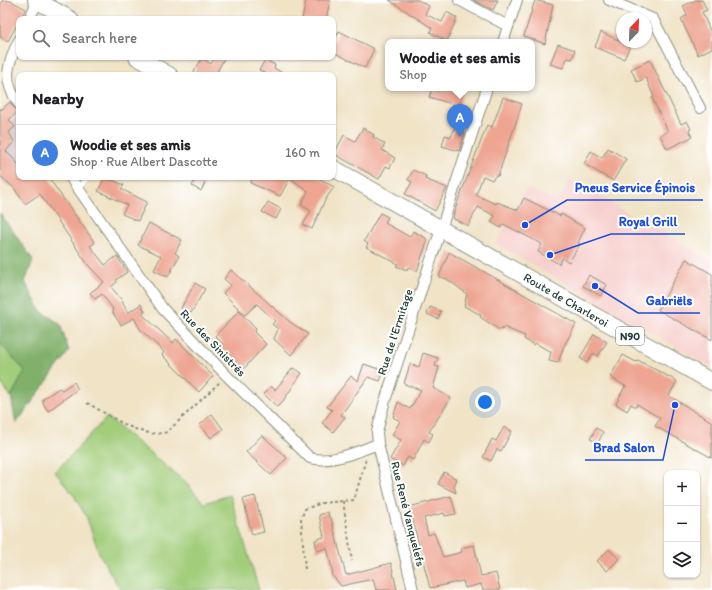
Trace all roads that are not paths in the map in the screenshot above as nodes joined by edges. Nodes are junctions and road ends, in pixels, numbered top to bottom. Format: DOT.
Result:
graph roads {
  1 [pos="37,0"];
  2 [pos="459,0"];
  3 [pos="517,0"];
  4 [pos="609,0"];
  5 [pos="30,16"];
  6 [pos="65,16"];
  7 [pos="508,26"];
  8 [pos="504,39"];
  9 [pos="16,46"];
  10 [pos="142,60"];
  11 [pos="164,72"];
  12 [pos="486,91"];
  13 [pos="16,100"];
  14 [pos="700,108"];
  15 [pos="336,170"];
  16 [pos="72,180"];
  17 [pos="84,180"];
  18 [pos="79,189"];
  19 [pos="442,229"];
  20 [pos="712,382"];
  21 [pos="378,444"];
  22 [pos="413,590"];
  1 -- 5 [label="street"];
  1 -- 6 [label="main road"];
  2 -- 7 [label="street"];
  3 -- 7 [label="street"];
  4 -- 14 [label="street"];
  7 -- 8 [label="street"];
  9 -- 13 [label="street"];
  10 -- 11 [label="main road"];
  12 -- 19 [label="street, Rue de l'Ermitage"];
  15 -- 19 [label="main road, N90"];
  16 -- 18 [label="street, Rue des Sinistrés"];
  17 -- 18 [label="lane"];
  18 -- 21 [label="street, Rue des Sinistrés"];
  19 -- 20 [label="main road, Route de Charleroi / N90"];
  19 -- 21 [label="street, Rue de l'Ermitage"];
  21 -- 22 [label="street, Rue René Vanquelefs"];
}
